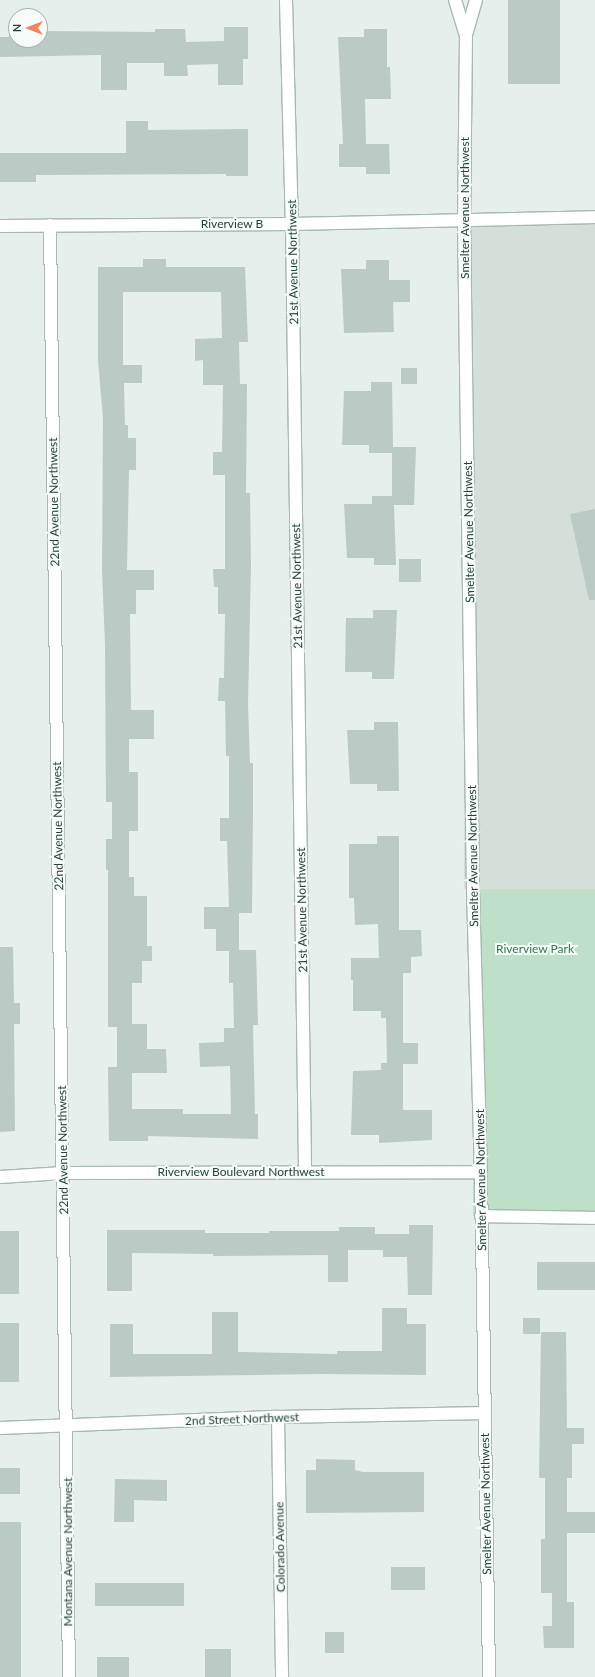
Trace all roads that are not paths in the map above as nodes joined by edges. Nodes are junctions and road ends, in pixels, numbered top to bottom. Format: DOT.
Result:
graph roads {
  1 [pos="286,0"];
  2 [pos="455,0"];
  3 [pos="476,0"];
  4 [pos="466,35"];
  5 [pos="595,217"];
  6 [pos="464,219"];
  7 [pos="292,224"];
  8 [pos="50,225"];
  9 [pos="0,226"];
  10 [pos="305,1172"];
  11 [pos="481,1172"];
  12 [pos="63,1173"];
  13 [pos="0,1177"];
  14 [pos="481,1216"];
  15 [pos="595,1218"];
  16 [pos="485,1413"];
  17 [pos="278,1417"];
  18 [pos="67,1426"];
  19 [pos="0,1428"];
  20 [pos="69,1677"];
  21 [pos="282,1677"];
  22 [pos="489,1677"];
  1 -- 7 [label="street, 21st Avenue Northwest"];
  2 -- 4 [label="street, Smelter Avenue Northwest"];
  3 -- 4 [label="street, Smelter Avenue Northwest"];
  4 -- 6 [label="street, Smelter Avenue Northwest"];
  5 -- 6 [label="street, Riverview B"];
  6 -- 7 [label="street, Riverview B"];
  6 -- 11 [label="street, Smelter Avenue Northwest"];
  7 -- 8 [label="street, Riverview B"];
  7 -- 10 [label="street, 21st Avenue Northwest"];
  8 -- 9 [label="street, Riverview B"];
  8 -- 12 [label="street, 22nd Avenue Northwest"];
  10 -- 11 [label="street, Riverview Boulevard Northwest"];
  10 -- 12 [label="street, Riverview Boulevard Northwest"];
  11 -- 14 [label="street, Smelter Avenue Northwest"];
  12 -- 13 [label="street, Riverview Boulevard Northwest"];
  12 -- 18 [label="street, 22nd Avenue Northwest"];
  14 -- 15 [label="street"];
  14 -- 16 [label="street, Smelter Avenue Northwest"];
  16 -- 17 [label="street, 2nd Street Northwest"];
  16 -- 22 [label="street, Smelter Avenue Northwest"];
  17 -- 18 [label="street, 2nd Street Northwest"];
  17 -- 21 [label="street, Colorado Avenue"];
  18 -- 19 [label="street, 2nd Street Northwest"];
  18 -- 20 [label="street, Montana Avenue Northwest"];
}
